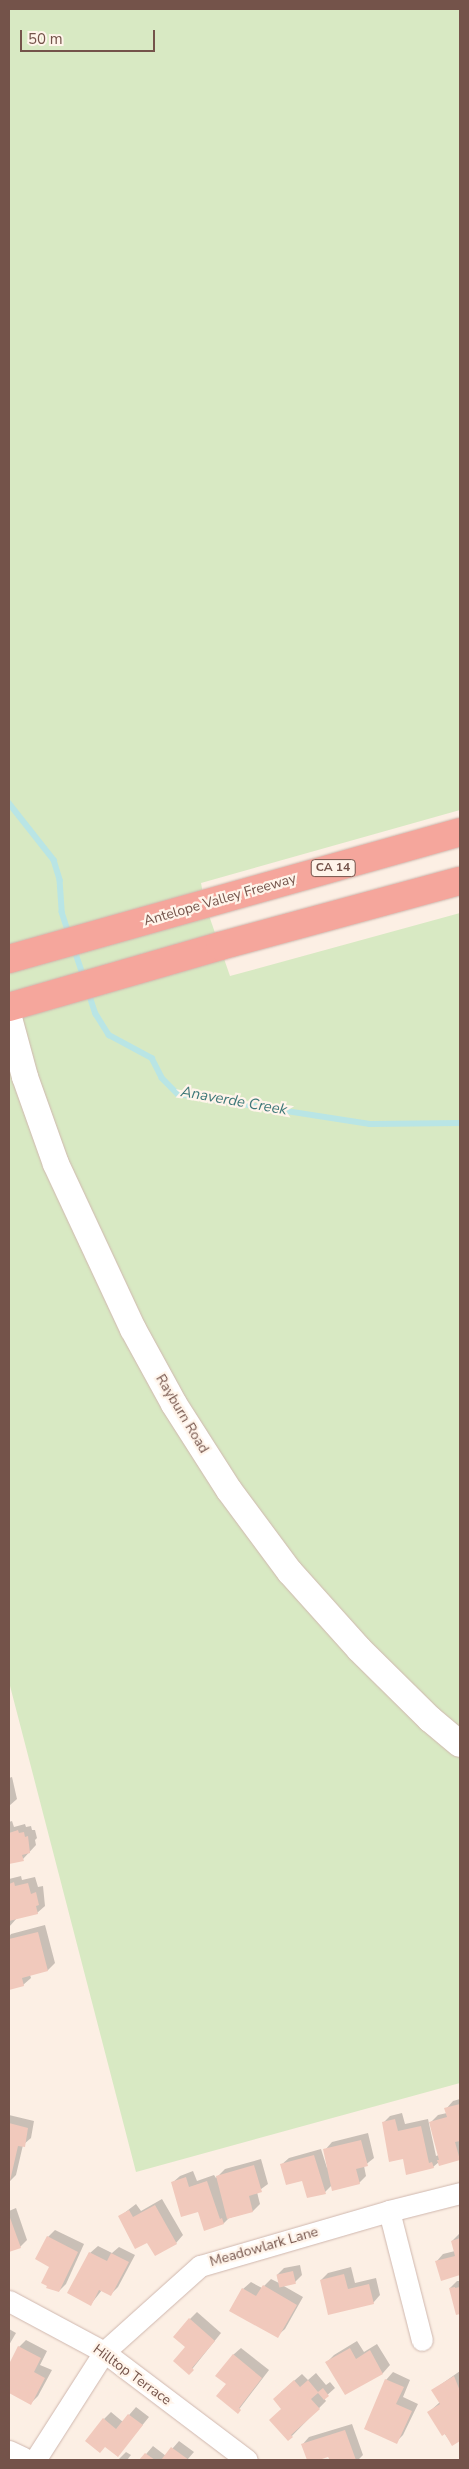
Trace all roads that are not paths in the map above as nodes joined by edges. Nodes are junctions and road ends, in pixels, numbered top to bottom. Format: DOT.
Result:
graph roads {
  1 [pos="460,832"];
  2 [pos="460,881"];
  3 [pos="9,959"];
  4 [pos="9,1007"];
  5 [pos="9,1018"];
  6 [pos="460,1744"];
  7 [pos="460,2193"];
  8 [pos="389,2211"];
  9 [pos="9,2302"];
  10 [pos="422,2340"];
  11 [pos="104,2352"];
  12 [pos="9,2454"];
  13 [pos="22,2460"];
  14 [pos="35,2460"];
  15 [pos="247,2460"];
  1 -- 3 [label="highway, Antelope Valley Freeway / CA 14"];
  2 -- 4 [label="highway"];
  5 -- 6 [label="street, Rayburn Road"];
  7 -- 8 [label="street, Meadowlark Lane"];
  8 -- 10 [label="street"];
  8 -- 11 [label="street, Meadowlark Lane"];
  9 -- 11 [label="street, Hilltop Terrace"];
  11 -- 14 [label="street, Meadowlark Lane"];
  11 -- 15 [label="street, Hilltop Terrace"];
  12 -- 13 [label="street"];
}
